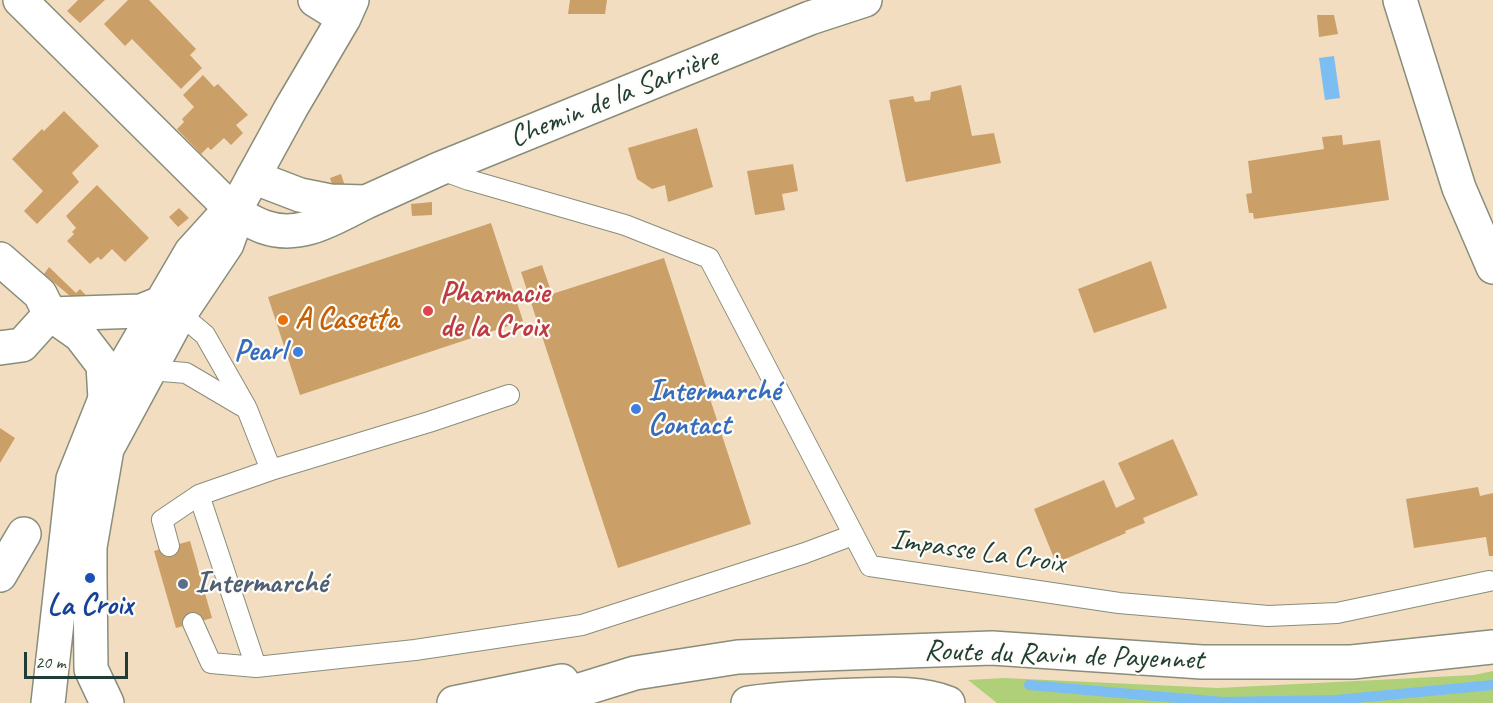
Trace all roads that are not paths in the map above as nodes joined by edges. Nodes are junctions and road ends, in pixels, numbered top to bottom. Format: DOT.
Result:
graph roads {
  1 [pos="20,0"];
  2 [pos="315,0"];
  3 [pos="865,0"];
  4 [pos="1400,0"];
  5 [pos="348,9"];
  6 [pos="808,9"];
  7 [pos="439,169"];
  8 [pos="253,177"];
  9 [pos="366,201"];
  10 [pos="234,212"];
  11 [pos="0,259"];
  12 [pos="1493,267"];
  13 [pos="170,308"];
  14 [pos="50,314"];
  15 [pos="0,348"];
  16 [pos="150,370"];
  17 [pos="510,394"];
  18 [pos="105,399"];
  19 [pos="247,409"];
  20 [pos="271,470"];
  21 [pos="199,495"];
  22 [pos="24,534"];
  23 [pos="853,535"];
  24 [pos="169,546"];
  25 [pos="0,575"];
  26 [pos="1489,581"];
  27 [pos="193,623"];
  28 [pos="1493,647"];
  29 [pos="256,667"];
  30 [pos="635,673"];
  31 [pos="48,703"];
  32 [pos="107,703"];
  33 [pos="454,703"];
  34 [pos="538,703"];
  35 [pos="748,703"];
  36 [pos="948,703"];
  1 -- 10 [label="street, Chemin de la Sarrière"];
  2 -- 5 [label="street"];
  3 -- 6 [label="street, Chemin de la Sarrière"];
  4 -- 12 [label="street"];
  5 -- 8 [label="street"];
  6 -- 7 [label="street, Chemin de la Sarrière"];
  7 -- 9 [label="street, Chemin de la Sarrière"];
  7 -- 23 [label="lane, Impasse La Croix"];
  8 -- 9 [label="street"];
  8 -- 10 [label="street"];
  9 -- 10 [label="street, Chemin de la Sarrière"];
  10 -- 13 [label="street"];
  11 -- 14 [label="street"];
  13 -- 14 [label="street"];
  13 -- 16 [label="street"];
  13 -- 18 [label="street"];
  13 -- 19 [label="lane"];
  14 -- 15 [label="street"];
  14 -- 18 [label="street"];
  16 -- 19 [label="lane"];
  16 -- 32 [label="street"];
  17 -- 20 [label="lane"];
  18 -- 31 [label="street"];
  19 -- 20 [label="lane"];
  20 -- 21 [label="lane"];
  21 -- 24 [label="lane"];
  21 -- 29 [label="lane"];
  22 -- 25 [label="street"];
  23 -- 26 [label="lane, Impasse La Croix"];
  23 -- 29 [label="lane"];
  27 -- 29 [label="lane"];
  28 -- 30 [label="street, Route du Ravin de Payennet"];
  30 -- 33 [label="street"];
  30 -- 34 [label="street"];
  35 -- 36 [label="street"];
}
